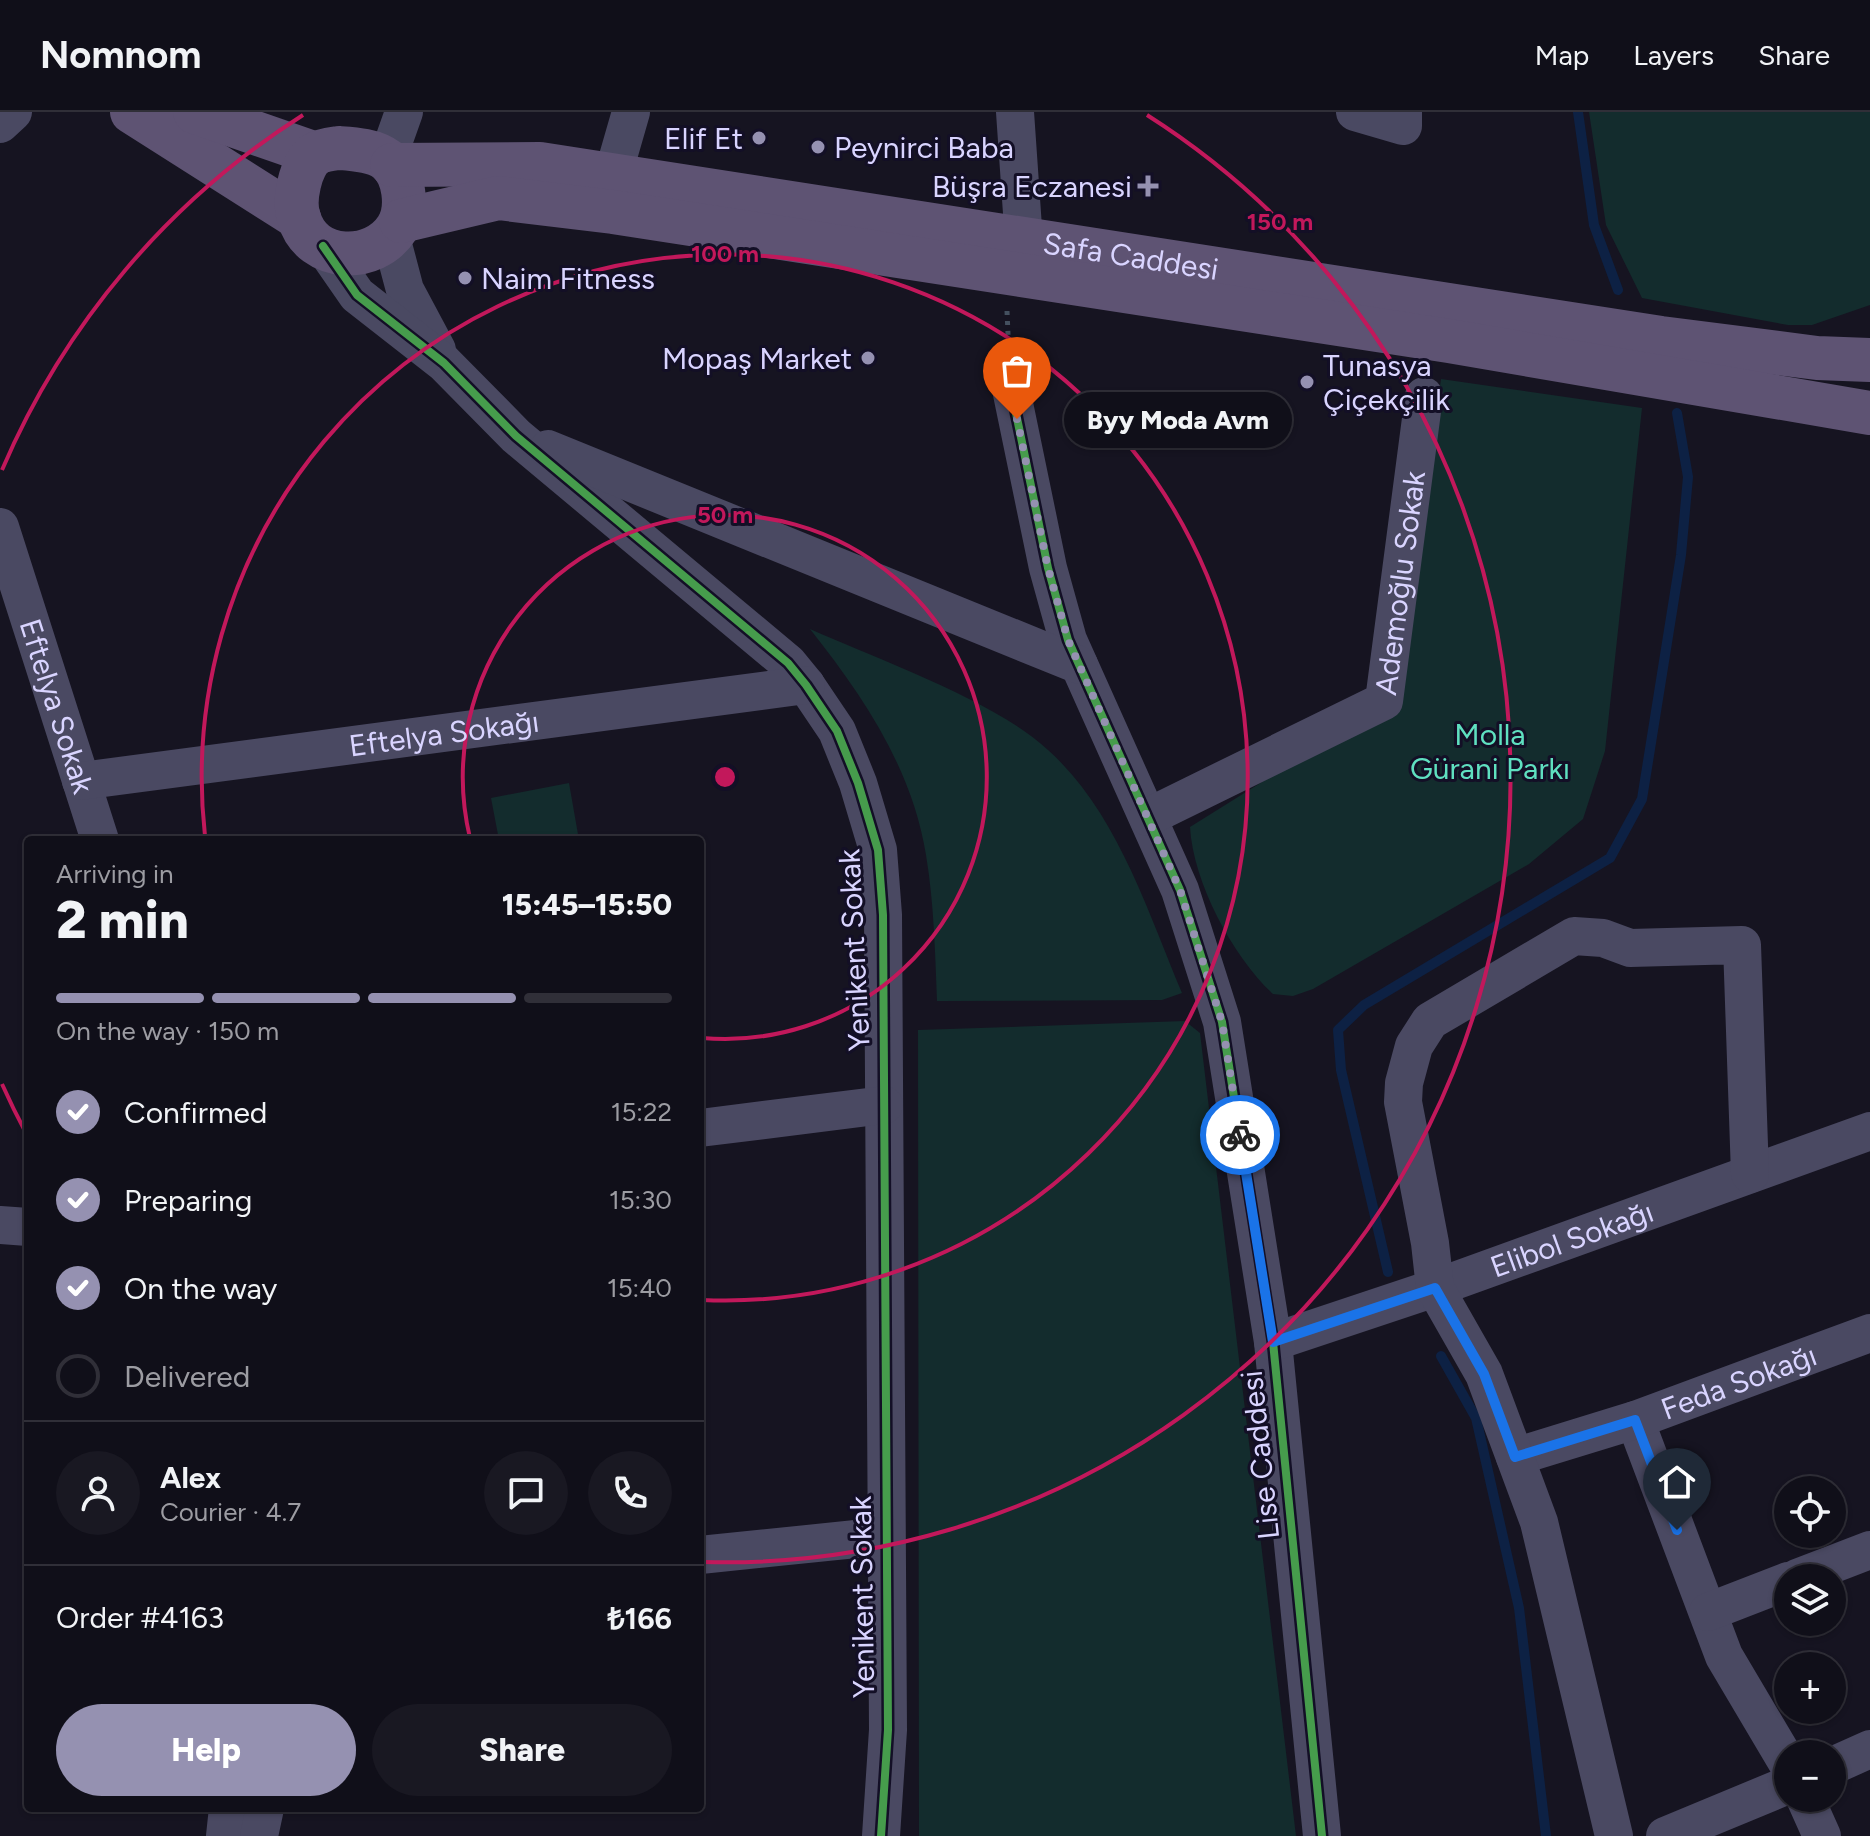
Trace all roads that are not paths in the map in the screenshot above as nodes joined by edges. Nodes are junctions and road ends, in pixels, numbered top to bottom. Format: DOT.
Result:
graph roads {
  1 [pos="13,112"];
  2 [pos="132,112"];
  3 [pos="195,112"];
  4 [pos="404,112"];
  5 [pos="631,112"];
  6 [pos="1015,112"];
  7 [pos="1355,112"];
  8 [pos="1403,119"];
  9 [pos="0,124"];
  10 [pos="316,154"];
  11 [pos="390,163"];
  12 [pos="612,178"];
  13 [pos="396,229"];
  14 [pos="311,232"];
  15 [pos="1014,257"];
  16 [pos="1870,360"];
  17 [pos="444,363"];
  18 [pos="1011,389"];
  19 [pos="1424,396"];
  20 [pos="1870,413"];
  21 [pos="516,436"];
  22 [pos="0,527"];
  23 [pos="1079,665"];
  24 [pos="806,685"];
  25 [pos="81,781"];
  26 [pos="1148,817"];
  27 [pos="99,836"];
  28 [pos="884,1105"];
  29 [pos="704,1128"];
  30 [pos="1870,1131"];
  31 [pos="1750,1174"];
  32 [pos="0,1225"];
  33 [pos="24,1227"];
  34 [pos="1435,1288"];
  35 [pos="1870,1333"];
  36 [pos="1273,1342"];
  37 [pos="1635,1420"];
  38 [pos="1515,1457"];
  39 [pos="885,1536"];
  40 [pos="1870,1550"];
  41 [pos="704,1555"];
  42 [pos="1834,1564"];
  43 [pos="1774,1586"];
  44 [pos="1708,1612"];
  45 [pos="1774,1740"];
  46 [pos="1870,1749"];
  47 [pos="1846,1760"];
  48 [pos="1774,1791"];
  49 [pos="228,1812"];
  50 [pos="264,1812"];
  51 [pos="1811,1812"];
  52 [pos="225,1836"];
  53 [pos="259,1836"];
  54 [pos="881,1836"];
  55 [pos="1322,1836"];
  56 [pos="1614,1836"];
  57 [pos="1665,1836"];
  58 [pos="1822,1836"];
  1 -- 9 [label="street"];
  2 -- 14 [label="main road"];
  3 -- 10 [label="main road"];
  4 -- 11 [label="street"];
  5 -- 12 [label="street"];
  6 -- 15 [label="street"];
  7 -- 8 [label="street"];
  10 -- 11 [label="main road"];
  10 -- 14 [label="main road"];
  11 -- 12 [label="main road, Safa Caddesi"];
  11 -- 13 [label="main road"];
  12 -- 15 [label="main road, Safa Caddesi"];
  13 -- 14 [label="main road"];
  13 -- 15 [label="main road, Safa Caddesi"];
  13 -- 17 [label="street, Yenikent Sokak"];
  14 -- 17 [label="street, Yenikent Sokak"];
  15 -- 16 [label="main road, Safa Caddesi"];
  15 -- 20 [label="main road, Safa Caddesi"];
  17 -- 21 [label="street, Yenikent Sokak"];
  18 -- 23 [label="street, Lise Caddesi"];
  19 -- 26 [label="street, Ademoğlu Sokak"];
  21 -- 23 [label="street"];
  21 -- 24 [label="street, Yenikent Sokak"];
  22 -- 25 [label="street, Eftelya Sokak"];
  23 -- 26 [label="street, Lise Caddesi"];
  24 -- 25 [label="street, Eftelya Sokağı"];
  24 -- 28 [label="street, Yenikent Sokak"];
  25 -- 27 [label="street, Eftelya Sokak"];
  26 -- 36 [label="street, Lise Caddesi"];
  28 -- 29 [label="street"];
  28 -- 39 [label="street, Yenikent Sokak"];
  30 -- 31 [label="street, Elibol Sokağı"];
  31 -- 34 [label="street, Elibol Sokağı"];
  31 -- 34 [label="street"];
  32 -- 33 [label="street"];
  34 -- 36 [label="street, Elibol Sokağı"];
  34 -- 38 [label="street"];
  35 -- 37 [label="street, Feda Sokağı"];
  36 -- 55 [label="street, Lise Caddesi"];
  37 -- 38 [label="street, Feda Sokağı"];
  37 -- 44 [label="street"];
  38 -- 56 [label="street"];
  39 -- 41 [label="street"];
  39 -- 54 [label="street, Yenikent Sokak"];
  40 -- 42 [label="street"];
  43 -- 44 [label="street"];
  44 -- 45 [label="street"];
  46 -- 47 [label="street"];
  48 -- 57 [label="street"];
  49 -- 52 [label="street"];
  50 -- 53 [label="street"];
  51 -- 58 [label="street"];
}
